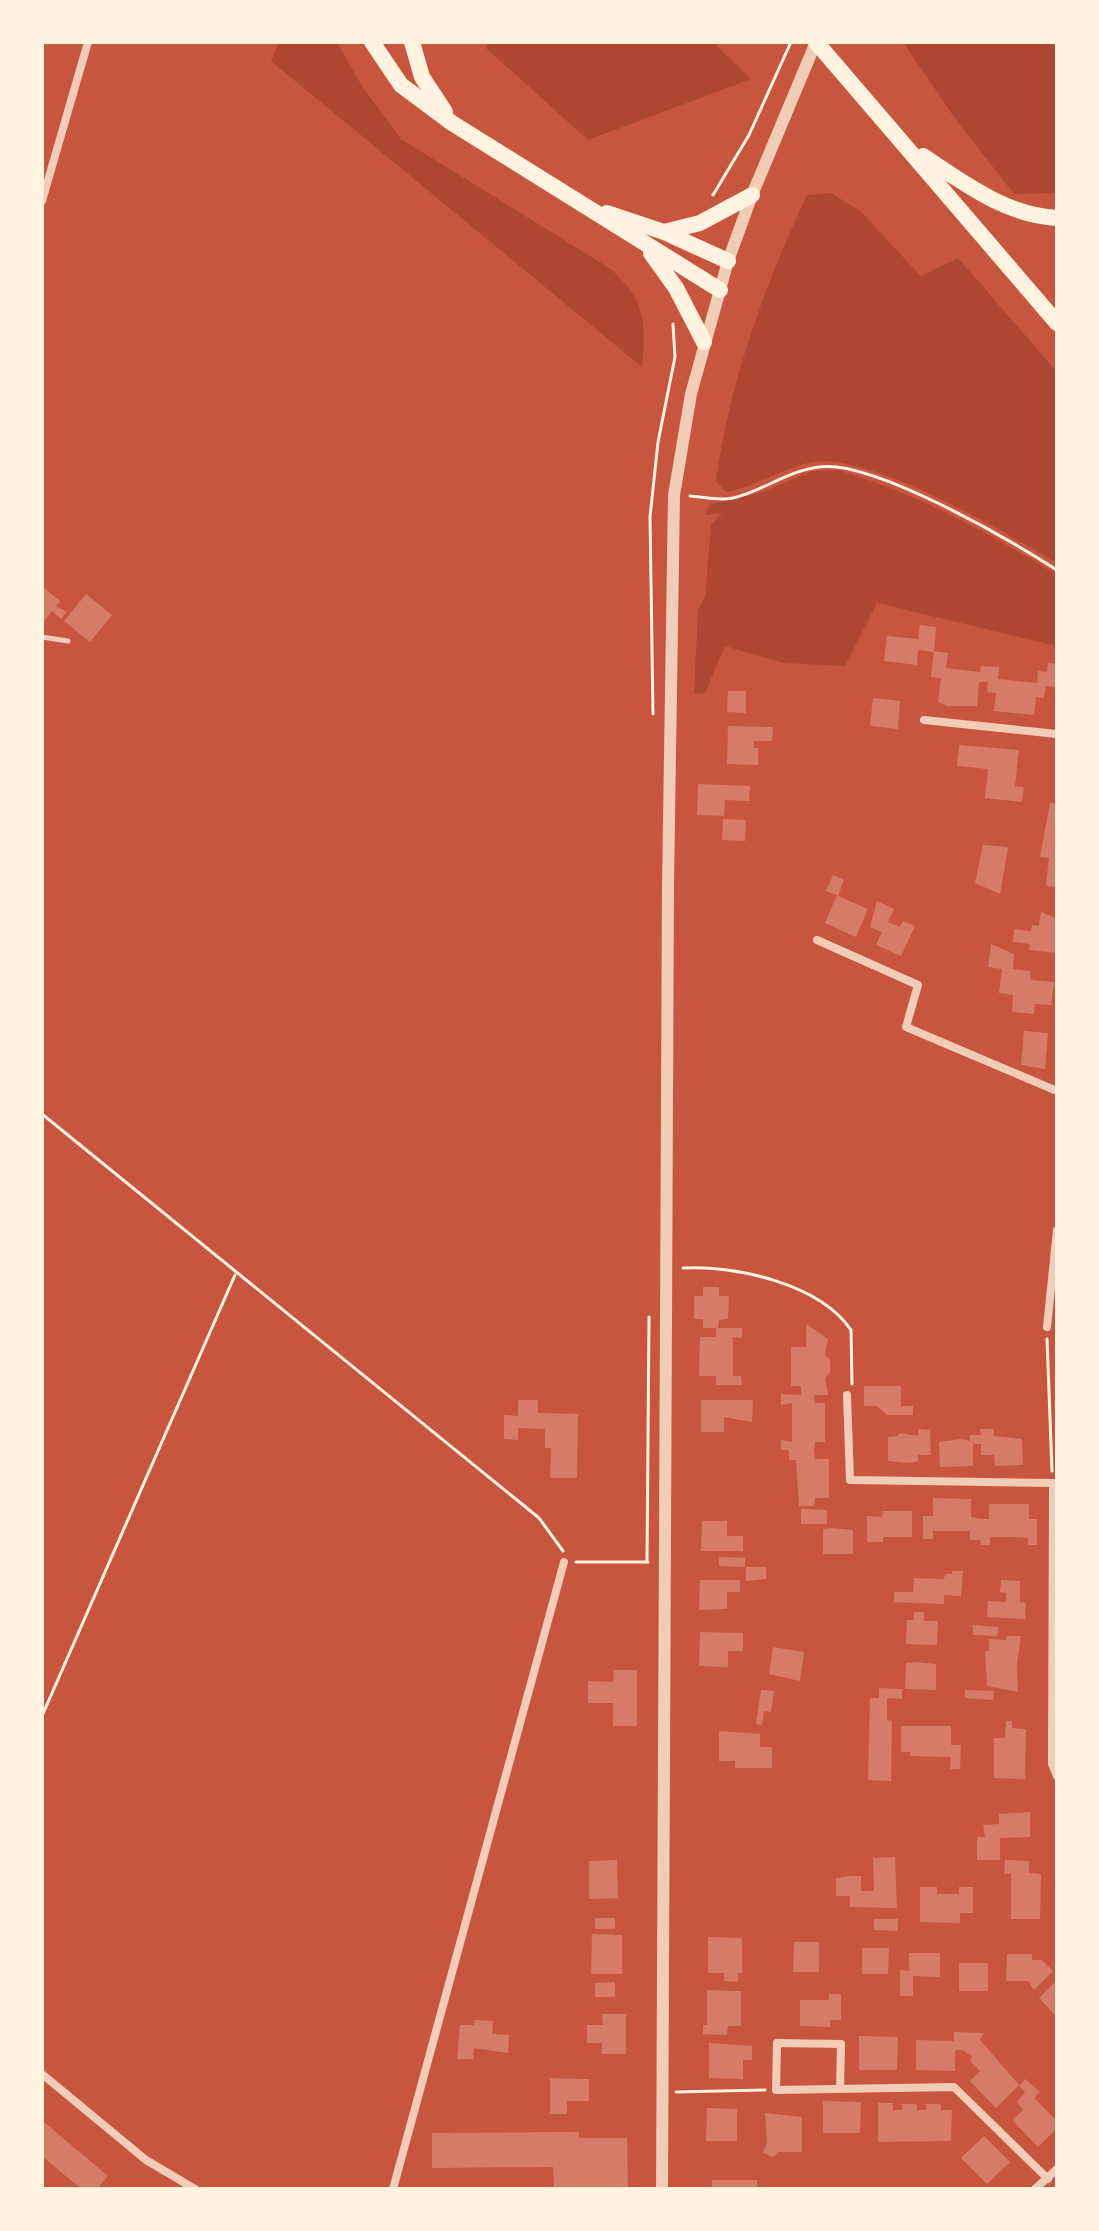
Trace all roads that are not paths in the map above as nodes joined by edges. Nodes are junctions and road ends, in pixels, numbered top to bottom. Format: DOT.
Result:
graph roads {
  1 [pos="88,42"];
  2 [pos="372,42"];
  3 [pos="412,42"];
  4 [pos="816,42"];
  5 [pos="452,123"];
  6 [pos="906,144"];
  7 [pos="752,195"];
  8 [pos="42,201"];
  9 [pos="590,208"];
  10 [pos="1057,218"];
  11 [pos="664,232"];
  12 [pos="645,245"];
  13 [pos="728,261"];
  14 [pos="720,290"];
  15 [pos="1057,323"];
  16 [pos="704,342"];
  17 [pos="42,637"];
  18 [pos="68,641"];
  19 [pos="924,720"];
  20 [pos="1057,734"];
  21 [pos="817,940"];
  22 [pos="1057,1091"];
  23 [pos="1057,1230"];
  24 [pos="1047,1327"];
  25 [pos="847,1395"];
  26 [pos="1055,1480"];
  27 [pos="564,1562"];
  28 [pos="1057,1776"];
  29 [pos="42,2074"];
  30 [pos="840,2089"];
  31 [pos="1057,2169"];
  32 [pos="1048,2179"];
  33 [pos="192,2188"];
  34 [pos="393,2189"];
  35 [pos="662,2189"];
  36 [pos="1035,2189"];
  1 -- 8 [label="street"];
  2 -- 5 [label="highway"];
  3 -- 5 [label="highway"];
  4 -- 6 [label="highway"];
  4 -- 7 [label="street"];
  5 -- 9 [label="highway"];
  6 -- 10 [label="highway"];
  6 -- 15 [label="highway"];
  7 -- 11 [label="highway"];
  7 -- 13 [label="street"];
  9 -- 11 [label="highway"];
  9 -- 12 [label="highway"];
  11 -- 13 [label="highway"];
  12 -- 14 [label="highway"];
  12 -- 16 [label="highway"];
  13 -- 14 [label="street"];
  14 -- 16 [label="street"];
  16 -- 35 [label="street"];
  17 -- 18 [label="lane"];
  19 -- 20 [label="street"];
  21 -- 22 [label="street"];
  23 -- 24 [label="street"];
  25 -- 26 [label="street"];
  26 -- 28 [label="street"];
  27 -- 34 [label="street"];
  29 -- 33 [label="street"];
  30 -- 30 [label="street"];
  30 -- 32 [label="street"];
  31 -- 32 [label="street"];
  32 -- 36 [label="street"];
}
